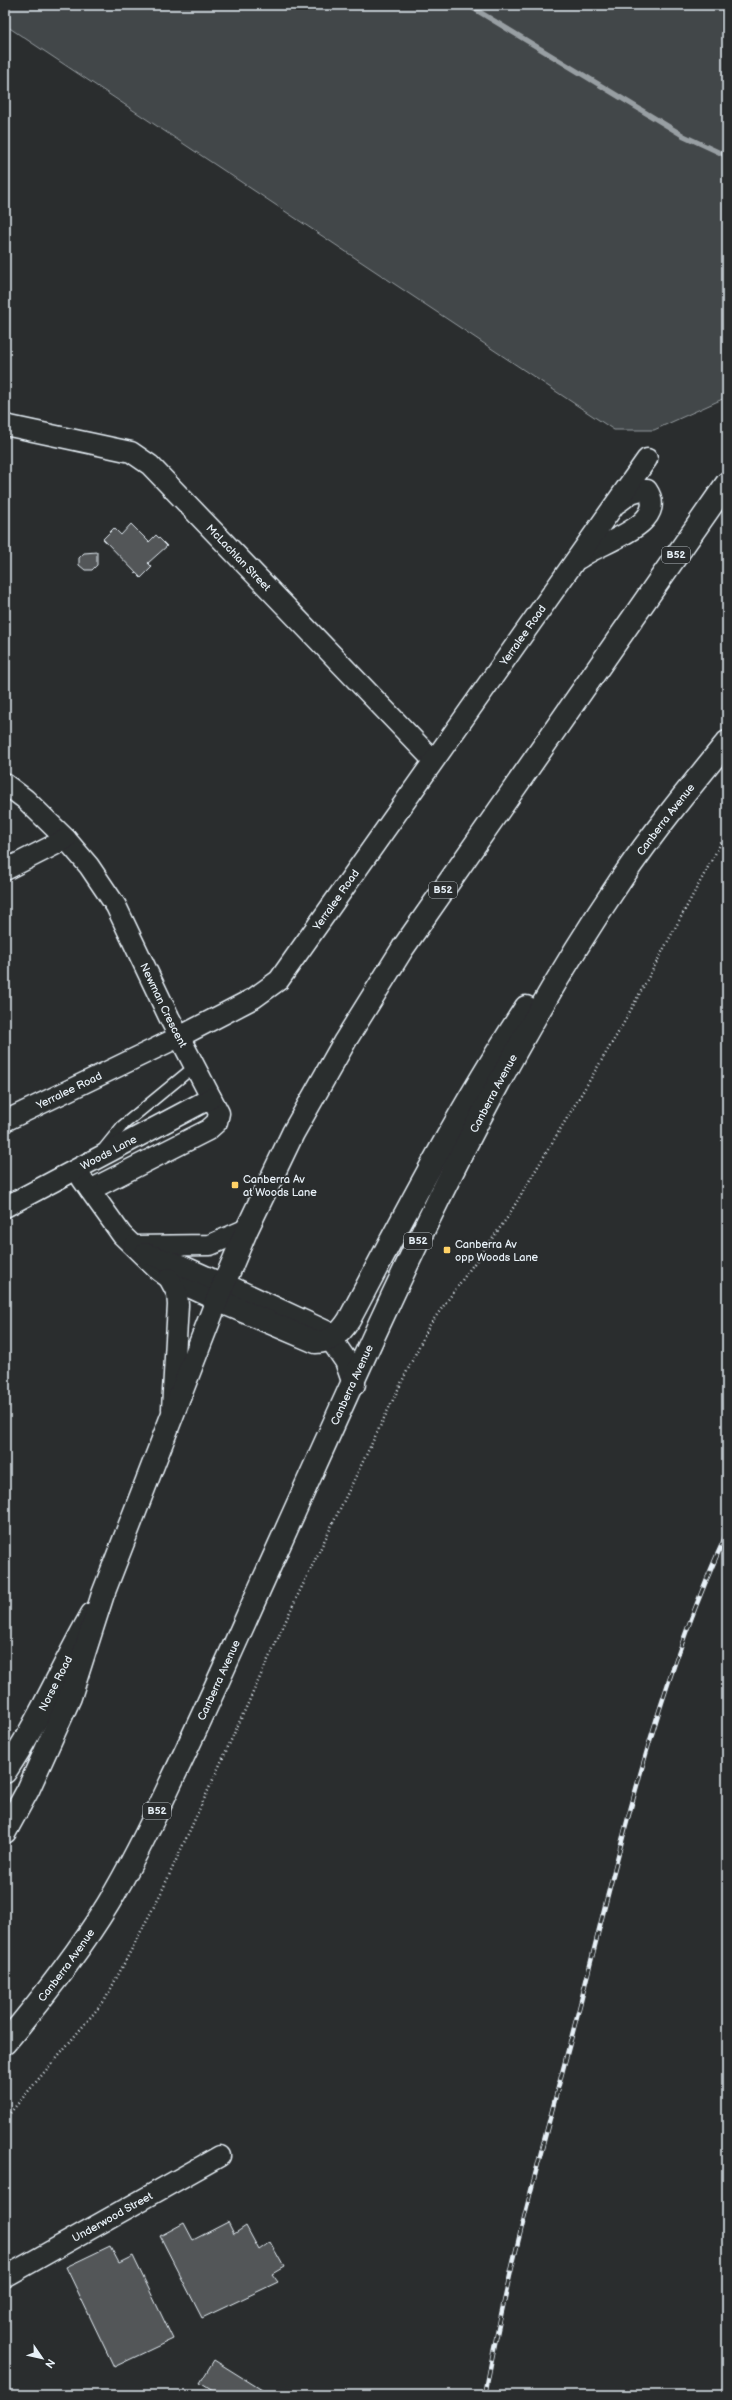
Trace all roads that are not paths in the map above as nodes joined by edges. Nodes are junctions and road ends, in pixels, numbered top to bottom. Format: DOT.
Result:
graph roads {
  1 [pos="5,425"];
  2 [pos="647,459"];
  3 [pos="727,483"];
  4 [pos="612,507"];
  5 [pos="570,567"];
  6 [pos="727,742"];
  7 [pos="433,760"];
  8 [pos="5,784"];
  9 [pos="66,839"];
  10 [pos="5,870"];
  11 [pos="622,877"];
  12 [pos="181,1036"];
  13 [pos="195,1066"];
  14 [pos="211,1098"];
  15 [pos="5,1121"];
  16 [pos="96,1158"];
  17 [pos="75,1169"];
  18 [pos="90,1190"];
  19 [pos="5,1207"];
  20 [pos="247,1229"];
  21 [pos="137,1249"];
  22 [pos="169,1278"];
  23 [pos="220,1292"];
  24 [pos="332,1338"];
  25 [pos="354,1384"];
  26 [pos="172,1417"];
  27 [pos="103,1594"];
  28 [pos="5,1772"];
  29 [pos="5,1832"];
  30 [pos="5,2042"];
  31 [pos="220,2156"];
  32 [pos="5,2277"];
  1 -- 7 [label="street, McLachlan Street"];
  2 -- 4 [label="street, Yerralee Road"];
  3 -- 20 [label="main road, B52"];
  4 -- 5 [label="street, Yerralee Road"];
  4 -- 5 [label="street, Yerralee Road"];
  5 -- 7 [label="street, Yerralee Road"];
  6 -- 11 [label="main road, Canberra Avenue / B52"];
  7 -- 12 [label="street, Yerralee Road"];
  8 -- 9 [label="street, Newman Crescent"];
  9 -- 10 [label="street"];
  9 -- 12 [label="street, Newman Crescent"];
  11 -- 24 [label="main road"];
  11 -- 25 [label="main road, Canberra Avenue / B52"];
  12 -- 13 [label="street, Newman Crescent"];
  12 -- 15 [label="street, Yerralee Road"];
  13 -- 14 [label="street, Newman Crescent"];
  13 -- 16 [label="lane"];
  14 -- 16 [label="street, Woods Lane"];
  14 -- 18 [label="street, Newman Crescent"];
  16 -- 17 [label="street, Woods Lane"];
  17 -- 18 [label="street"];
  17 -- 19 [label="street, Woods Lane"];
  18 -- 21 [label="street"];
  20 -- 21 [label="street"];
  20 -- 23 [label="main road, B52"];
  21 -- 22 [label="street"];
  21 -- 23 [label="street"];
  22 -- 23 [label="street"];
  22 -- 26 [label="street"];
  23 -- 24 [label="main road"];
  23 -- 26 [label="main road, B52"];
  24 -- 25 [label="main road"];
  25 -- 30 [label="main road, Canberra Avenue / B52"];
  26 -- 27 [label="main road, B52"];
  27 -- 28 [label="main road, Norse Road"];
  27 -- 29 [label="main road, B52"];
  31 -- 32 [label="street, Underwood Street"];
}
